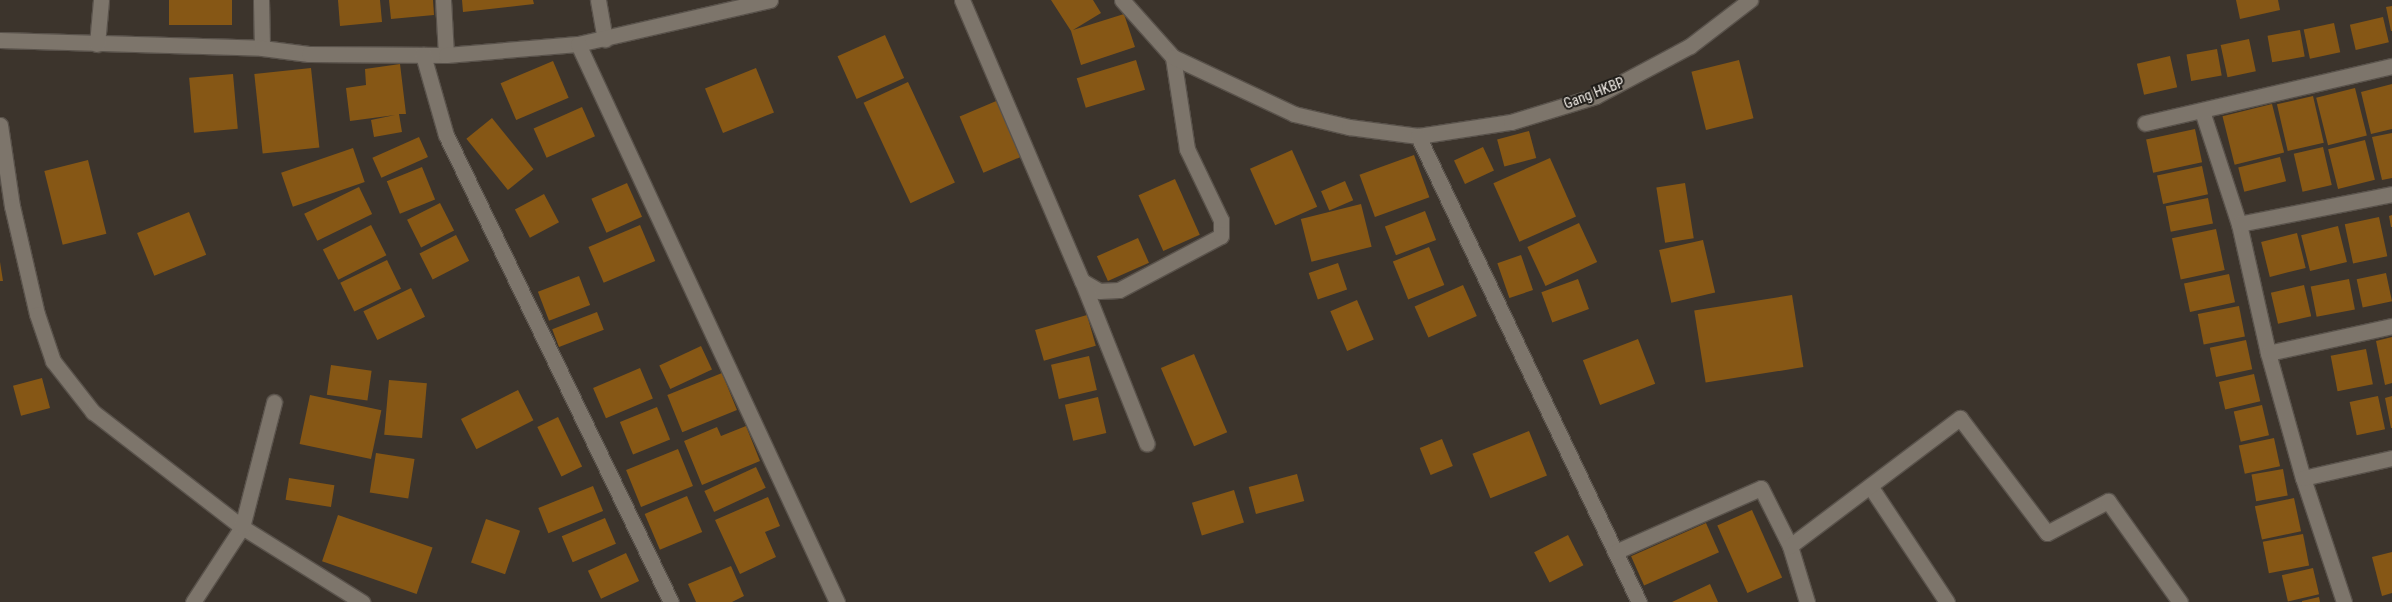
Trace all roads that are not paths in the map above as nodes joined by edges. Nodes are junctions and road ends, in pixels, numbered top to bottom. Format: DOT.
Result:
graph roads {
  1 [pos="101,0"];
  2 [pos="261,0"];
  3 [pos="443,0"];
  4 [pos="598,0"];
  5 [pos="770,0"];
  6 [pos="962,0"];
  7 [pos="1122,0"];
  8 [pos="1750,0"];
  9 [pos="605,39"];
  10 [pos="0,40"];
  11 [pos="97,44"];
  12 [pos="578,44"];
  13 [pos="262,48"];
  14 [pos="423,55"];
  15 [pos="446,55"];
  16 [pos="1173,57"];
  17 [pos="2392,66"];
  18 [pos="2202,111"];
  19 [pos="2145,122"];
  20 [pos="0,125"];
  21 [pos="1418,136"];
  22 [pos="2392,194"];
  23 [pos="2239,224"];
  24 [pos="1082,281"];
  25 [pos="2392,326"];
  26 [pos="2268,354"];
  27 [pos="274,402"];
  28 [pos="1147,444"];
  29 [pos="2392,458"];
  30 [pos="2303,478"];
  31 [pos="1870,486"];
  32 [pos="242,526"];
  33 [pos="1790,546"];
  34 [pos="1615,552"];
  35 [pos="193,602"];
  36 [pos="362,602"];
  37 [pos="671,602"];
  38 [pos="837,602"];
  39 [pos="1639,602"];
  40 [pos="1807,602"];
  41 [pos="1947,602"];
  42 [pos="2180,602"];
  43 [pos="2344,602"];
  1 -- 11 [label="street"];
  2 -- 13 [label="street"];
  3 -- 15 [label="street"];
  4 -- 9 [label="street"];
  5 -- 9 [label="street"];
  6 -- 24 [label="street"];
  7 -- 16 [label="street"];
  8 -- 21 [label="street, Gang HKBP"];
  9 -- 12 [label="street"];
  10 -- 11 [label="street"];
  11 -- 13 [label="street"];
  12 -- 15 [label="street"];
  12 -- 38 [label="street"];
  13 -- 14 [label="street"];
  14 -- 15 [label="street"];
  14 -- 37 [label="street"];
  16 -- 21 [label="street, Gang HKBP"];
  16 -- 24 [label="street"];
  17 -- 18 [label="street"];
  18 -- 19 [label="street"];
  18 -- 23 [label="street"];
  20 -- 32 [label="street"];
  21 -- 34 [label="street"];
  22 -- 23 [label="street"];
  23 -- 26 [label="street"];
  24 -- 28 [label="street"];
  25 -- 26 [label="street"];
  26 -- 30 [label="street"];
  27 -- 32 [label="street"];
  29 -- 30 [label="street"];
  30 -- 43 [label="street"];
  31 -- 33 [label="street"];
  31 -- 41 [label="street"];
  31 -- 42 [label="street"];
  32 -- 35 [label="street"];
  32 -- 36 [label="street"];
  33 -- 34 [label="street"];
  33 -- 40 [label="street"];
  34 -- 39 [label="street"];
}
